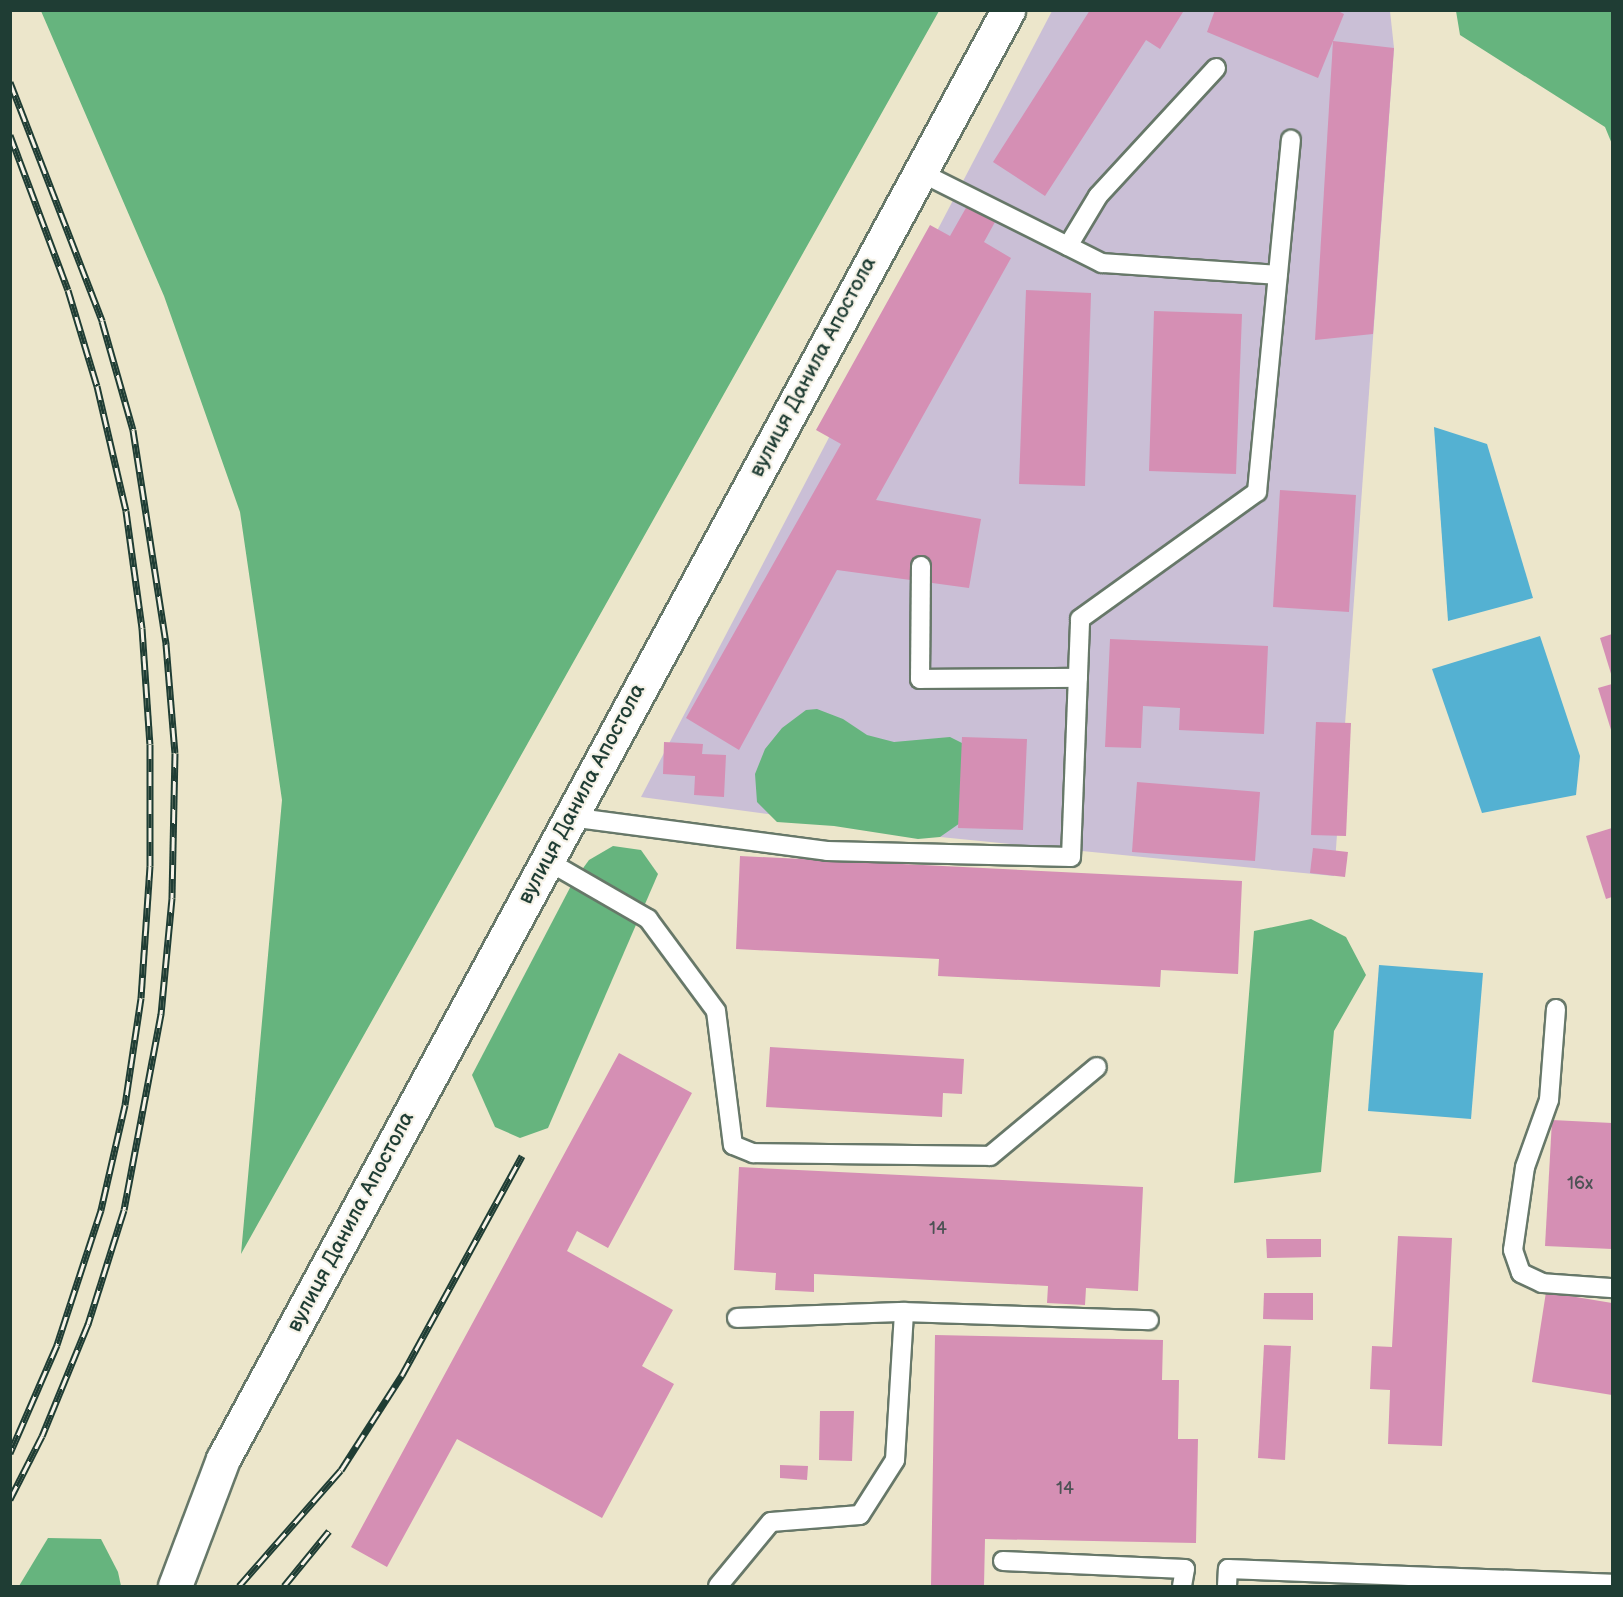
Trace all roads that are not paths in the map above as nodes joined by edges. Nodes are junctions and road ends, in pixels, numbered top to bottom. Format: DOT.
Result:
graph roads {
  1 [pos="1008,10"];
  2 [pos="1216,69"];
  3 [pos="1291,140"];
  4 [pos="918,171"];
  5 [pos="1068,246"];
  6 [pos="1278,275"];
  7 [pos="921,566"];
  8 [pos="1078,678"];
  9 [pos="570,817"];
  10 [pos="546,860"];
  11 [pos="1556,1009"];
  12 [pos="1097,1067"];
  13 [pos="1612,1288"];
  14 [pos="904,1312"];
  15 [pos="737,1318"];
  16 [pos="1149,1320"];
  17 [pos="1004,1561"];
  18 [pos="1612,1584"];
  19 [pos="175,1587"];
  20 [pos="718,1587"];
  21 [pos="1182,1587"];
  22 [pos="1227,1587"];
  1 -- 4 [label="street, вулиця Данила Апостола"];
  2 -- 5 [label="lane"];
  3 -- 6 [label="lane"];
  4 -- 5 [label="lane"];
  4 -- 9 [label="street, вулиця Данила Апостола"];
  5 -- 6 [label="lane"];
  6 -- 8 [label="lane"];
  7 -- 8 [label="lane"];
  8 -- 9 [label="lane"];
  9 -- 10 [label="street, вулиця Данила Апостола"];
  10 -- 12 [label="lane"];
  10 -- 19 [label="street, вулиця Данила Апостола"];
  11 -- 13 [label="lane"];
  14 -- 15 [label="lane"];
  14 -- 16 [label="lane"];
  14 -- 20 [label="lane"];
  17 -- 21 [label="lane"];
  18 -- 22 [label="lane"];
}
